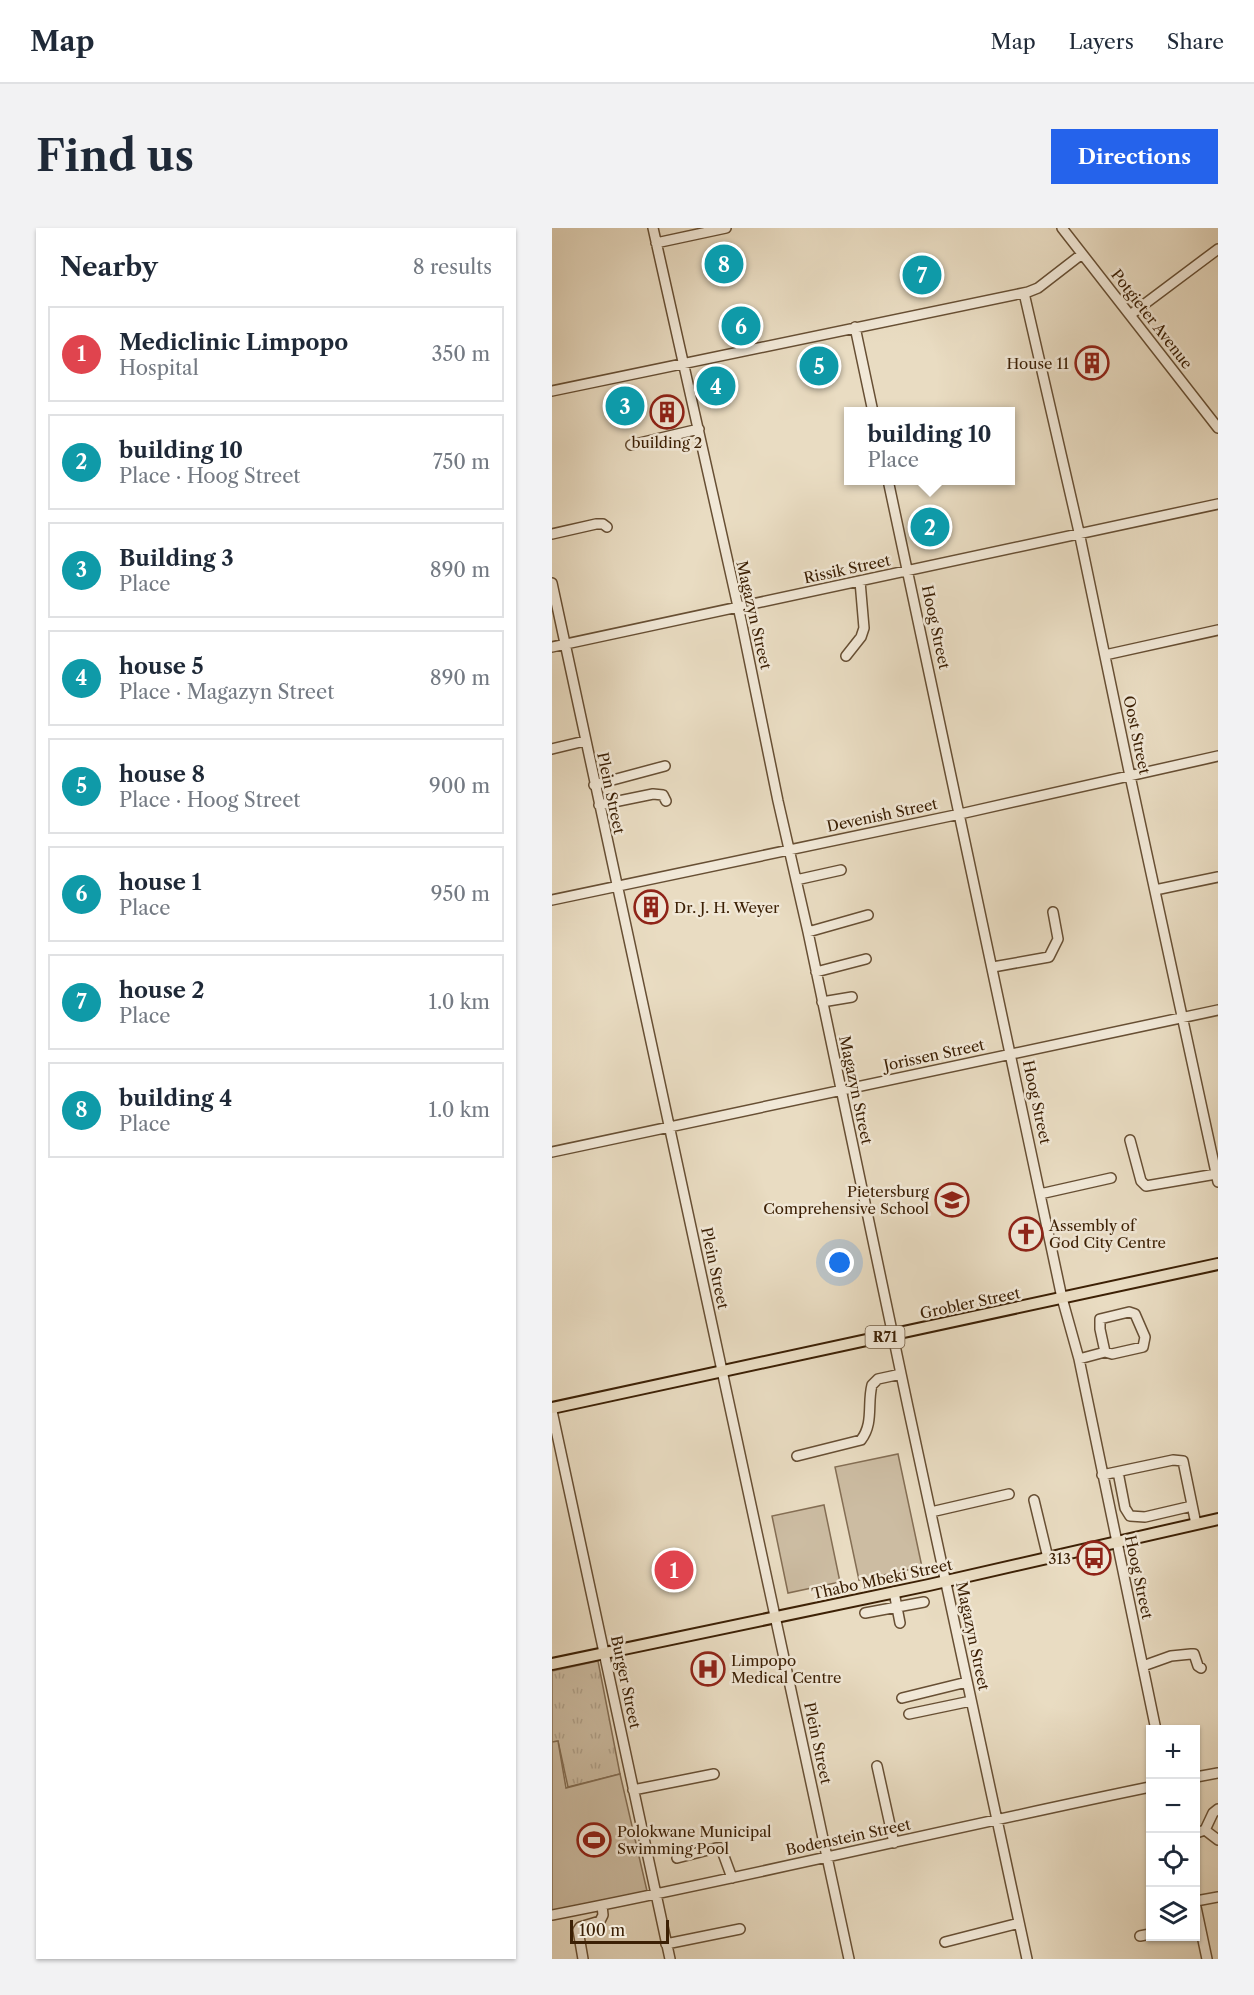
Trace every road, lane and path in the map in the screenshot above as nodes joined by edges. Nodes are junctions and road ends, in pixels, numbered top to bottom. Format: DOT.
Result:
graph roads {
  1 [pos="652,228"];
  2 [pos="726,228"];
  3 [pos="1062,228"];
  4 [pos="656,243"];
  5 [pos="1218,249"];
  6 [pos="1082,254"];
  7 [pos="1024,293"];
  8 [pos="1130,315"];
  9 [pos="855,327"];
  10 [pos="684,362"];
  11 [pos="552,391"];
  12 [pos="872,407"];
  13 [pos="1215,418"];
  14 [pos="1218,428"];
  15 [pos="699,429"];
  16 [pos="631,445"];
  17 [pos="889,485"];
  18 [pos="1218,504"];
  19 [pos="607,527"];
  20 [pos="1079,532"];
  21 [pos="552,534"];
  22 [pos="908,571"];
  23 [pos="860,581"];
  24 [pos="552,583"];
  25 [pos="738,607"];
  26 [pos="1218,630"];
  27 [pos="565,645"];
  28 [pos="552,647"];
  29 [pos="1105,655"];
  30 [pos="846,656"];
  31 [pos="585,741"];
  32 [pos="552,749"];
  33 [pos="1218,756"];
  34 [pos="664,766"];
  35 [pos="1130,776"];
  36 [pos="594,785"];
  37 [pos="666,801"];
  38 [pos="599,805"];
  39 [pos="960,814"];
  40 [pos="790,849"];
  41 [pos="841,870"];
  42 [pos="1218,877"];
  43 [pos="796,880"];
  44 [pos="616,886"];
  45 [pos="1155,890"];
  46 [pos="552,900"];
  47 [pos="1053,912"];
  48 [pos="868,915"];
  49 [pos="808,932"];
  50 [pos="866,959"];
  51 [pos="993,967"];
  52 [pos="816,972"];
  53 [pos="852,997"];
  54 [pos="822,1002"];
  55 [pos="1218,1010"];
  56 [pos="1182,1018"];
  57 [pos="1011,1053"];
  58 [pos="841,1091"];
  59 [pos="669,1126"];
  60 [pos="1130,1140"];
  61 [pos="1213,1140"];
  62 [pos="552,1152"];
  63 [pos="1111,1178"];
  64 [pos="1217,1178"];
  65 [pos="1040,1194"];
  66 [pos="1218,1264"];
  67 [pos="1062,1298"];
  68 [pos="894,1336"];
  69 [pos="1105,1352"];
  70 [pos="1078,1359"];
  71 [pos="722,1371"];
  72 [pos="901,1374"];
  73 [pos="552,1410"];
  74 [pos="797,1456"];
  75 [pos="1118,1472"];
  76 [pos="1102,1475"];
  77 [pos="1009,1494"];
  78 [pos="1034,1500"];
  79 [pos="1192,1506"];
  80 [pos="931,1512"];
  81 [pos="1218,1519"];
  82 [pos="1197,1524"];
  83 [pos="1117,1542"];
  84 [pos="1048,1558"];
  85 [pos="946,1581"];
  86 [pos="894,1592"];
  87 [pos="924,1602"];
  88 [pos="897,1607"];
  89 [pos="865,1613"];
  90 [pos="776,1616"];
  91 [pos="900,1623"];
  92 [pos="604,1653"];
  93 [pos="552,1664"];
  94 [pos="1143,1666"];
  95 [pos="1201,1668"];
  96 [pos="968,1682"];
  97 [pos="902,1698"];
  98 [pos="972,1701"];
  99 [pos="909,1714"];
  100 [pos="1155,1725"];
  101 [pos="877,1766"];
  102 [pos="1218,1773"];
  103 [pos="714,1774"];
  104 [pos="1200,1776"];
  105 [pos="1146,1788"];
  106 [pos="633,1790"];
  107 [pos="1218,1809"];
  108 [pos="997,1818"];
  109 [pos="1200,1831"];
  110 [pos="1218,1840"];
  111 [pos="894,1843"];
  112 [pos="677,1858"];
  113 [pos="827,1858"];
  114 [pos="732,1878"];
  115 [pos="656,1894"];
  116 [pos="1218,1897"];
  117 [pos="1200,1900"];
  118 [pos="602,1905"];
  119 [pos="552,1915"];
  120 [pos="1019,1923"];
  121 [pos="740,1929"];
  122 [pos="1146,1935"];
  123 [pos="1140,1936"];
  124 [pos="1200,1936"];
  125 [pos="945,1942"];
  126 [pos="666,1944"];
  127 [pos="583,1959"];
  128 [pos="670,1959"];
  129 [pos="849,1959"];
  130 [pos="1027,1959"];
  131 [pos="1206,1959"];
  1 -- 4 [label="street, Magazyn Street"];
  2 -- 4 [label="street"];
  3 -- 6 [label="street, Potgieter Avenue"];
  4 -- 10 [label="street, Magazyn Street"];
  5 -- 8 [label="street"];
  6 -- 7 [label="street"];
  6 -- 8 [label="street, Potgieter Avenue"];
  7 -- 9 [label="street"];
  7 -- 20 [label="street, Oost Street"];
  8 -- 13 [label="street, Potgieter Avenue"];
  9 -- 10 [label="street"];
  9 -- 12 [label="street"];
  10 -- 11 [label="street"];
  10 -- 15 [label="street, Magazyn Street"];
  13 -- 14 [label="street, Potgieter Avenue"];
  15 -- 16 [label="street"];
  15 -- 25 [label="street, Magazyn Street"];
  17 -- 22 [label="street, Hoog Street"];
  18 -- 20 [label="street, Rissik Street"];
  19 -- 21 [label="street"];
  20 -- 22 [label="street, Rissik Street"];
  20 -- 29 [label="street, Oost Street"];
  22 -- 23 [label="street, Rissik Street"];
  22 -- 39 [label="street, Hoog Street"];
  23 -- 25 [label="street, Rissik Street"];
  23 -- 30 [label="street"];
  24 -- 27 [label="street, Plein Street"];
  25 -- 27 [label="street, Rissik Street"];
  25 -- 40 [label="street, Magazyn Street"];
  26 -- 29 [label="street"];
  27 -- 28 [label="street, Rissik Street"];
  27 -- 31 [label="street, Plein Street"];
  29 -- 35 [label="street, Oost Street"];
  31 -- 32 [label="street"];
  31 -- 36 [label="street, Plein Street"];
  33 -- 35 [label="street, Devenish Street"];
  34 -- 36 [label="street"];
  35 -- 39 [label="street, Devenish Street"];
  35 -- 45 [label="street, Oost Street"];
  36 -- 38 [label="street, Plein Street"];
  37 -- 38 [label="street"];
  38 -- 44 [label="street, Plein Street"];
  39 -- 40 [label="street, Devenish Street"];
  39 -- 51 [label="street, Hoog Street"];
  40 -- 43 [label="street, Magazyn Street"];
  40 -- 44 [label="street, Devenish Street"];
  41 -- 43 [label="street"];
  42 -- 45 [label="street"];
  43 -- 49 [label="street, Magazyn Street"];
  44 -- 46 [label="street, Devenish Street"];
  44 -- 59 [label="street, Plein Street"];
  45 -- 56 [label="street, Oost Street"];
  47 -- 51 [label="street"];
  48 -- 49 [label="street"];
  49 -- 52 [label="street, Magazyn Street"];
  50 -- 52 [label="street"];
  51 -- 57 [label="street, Hoog Street"];
  52 -- 54 [label="street, Magazyn Street"];
  53 -- 54 [label="street"];
  54 -- 58 [label="street, Magazyn Street"];
  55 -- 56 [label="street, Jorissen Street"];
  56 -- 57 [label="street, Jorissen Street"];
  56 -- 61 [label="street, Oost Street"];
  57 -- 58 [label="street, Jorissen Street"];
  57 -- 65 [label="street, Hoog Street"];
  58 -- 59 [label="street, Jorissen Street"];
  58 -- 68 [label="street, Magazyn Street"];
  59 -- 62 [label="street, Jorissen Street"];
  59 -- 71 [label="street, Plein Street"];
  60 -- 64 [label="street"];
  61 -- 64 [label="street, Oost Street"];
  63 -- 65 [label="street"];
  65 -- 67 [label="street, Hoog Street"];
  66 -- 67 [label="main road, Grobler Street / R71"];
  67 -- 68 [label="main road, Grobler Street / R71"];
  67 -- 70 [label="street, Hoog Street"];
  68 -- 71 [label="main road, Grobler Street / R71"];
  68 -- 72 [label="street, Magazyn Street"];
  69 -- 69 [label="street"];
  69 -- 70 [label="street"];
  70 -- 76 [label="street, Hoog Street"];
  71 -- 73 [label="main road, Grobler Street / R71"];
  71 -- 90 [label="street, Plein Street"];
  72 -- 74 [label="street"];
  72 -- 80 [label="street, Magazyn Street"];
  73 -- 92 [label="street, Burger Street"];
  75 -- 76 [label="street"];
  75 -- 79 [label="street"];
  75 -- 79 [label="street"];
  76 -- 83 [label="street, Hoog Street"];
  77 -- 80 [label="street"];
  78 -- 84 [label="street"];
  79 -- 82 [label="street"];
  80 -- 85 [label="street, Magazyn Street"];
  81 -- 82 [label="main road, Thabo Mbeki Street"];
  82 -- 83 [label="main road, Thabo Mbeki Street"];
  83 -- 84 [label="main road, Thabo Mbeki Street"];
  83 -- 94 [label="street, Hoog Street"];
  84 -- 85 [label="main road, Thabo Mbeki Street"];
  85 -- 86 [label="main road, Thabo Mbeki Street"];
  85 -- 96 [label="street, Magazyn Street"];
  86 -- 88 [label="street"];
  86 -- 90 [label="main road, Thabo Mbeki Street"];
  87 -- 88 [label="street"];
  88 -- 89 [label="street"];
  88 -- 91 [label="street"];
  90 -- 92 [label="main road, Thabo Mbeki Street"];
  90 -- 113 [label="street, Plein Street"];
  92 -- 93 [label="main road, Thabo Mbeki Street"];
  92 -- 106 [label="street, Burger Street"];
  94 -- 95 [label="street"];
  94 -- 100 [label="street, Hoog Street"];
  96 -- 97 [label="street"];
  96 -- 98 [label="street, Magazyn Street"];
  98 -- 99 [label="street"];
  98 -- 108 [label="street, Magazyn Street"];
  101 -- 111 [label="street"];
  102 -- 104 [label="street"];
  103 -- 106 [label="street"];
  105 -- 108 [label="street, Bodenstein Street"];
  106 -- 115 [label="street, Burger Street"];
  107 -- 109 [label="street"];
  108 -- 111 [label="street, Bodenstein Street"];
  108 -- 120 [label="street, Magazyn Street"];
  109 -- 110 [label="street"];
  111 -- 113 [label="street, Bodenstein Street"];
  112 -- 114 [label="street"];
  113 -- 114 [label="street, Bodenstein Street"];
  113 -- 129 [label="street, Plein Street"];
  114 -- 115 [label="street, Bodenstein Street"];
  115 -- 118 [label="street, Bodenstein Street"];
  115 -- 126 [label="street, Burger Street"];
  116 -- 117 [label="street"];
  118 -- 119 [label="street, Bodenstein Street"];
  118 -- 127 [label="street"];
  120 -- 125 [label="street"];
  120 -- 130 [label="street, Magazyn Street"];
  121 -- 126 [label="street"];
  122 -- 123 [label="street"];
  124 -- 131 [label="street"];
  126 -- 128 [label="street, Burger Street"];
}
